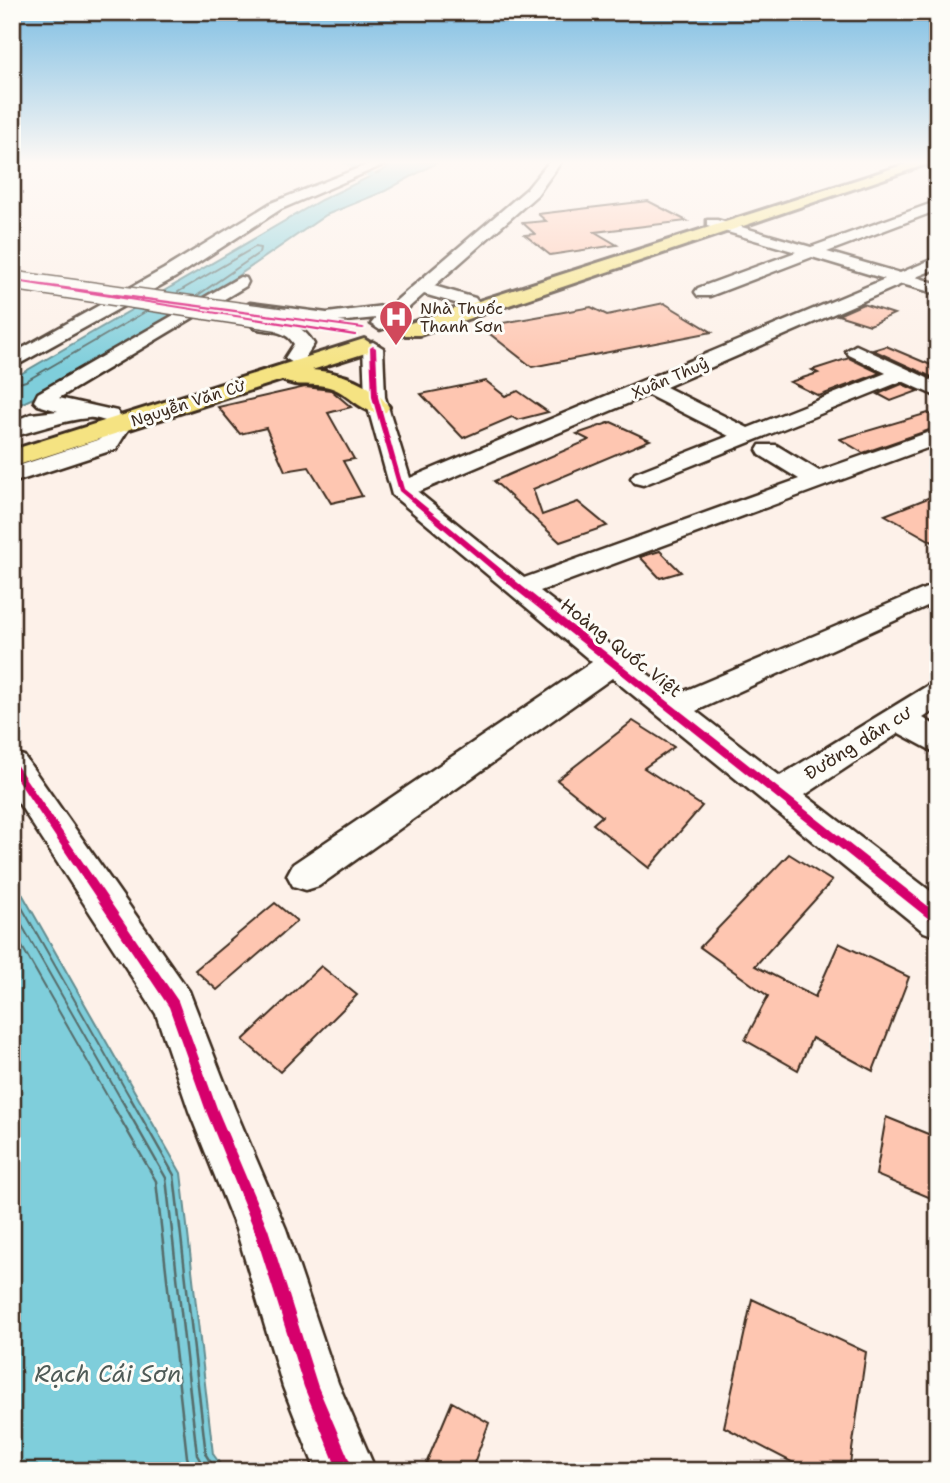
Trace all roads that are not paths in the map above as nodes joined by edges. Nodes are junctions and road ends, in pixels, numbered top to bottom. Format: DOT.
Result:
graph roads {
  1 [pos="239,231"];
  2 [pos="487,231"];
  3 [pos="695,231"];
  4 [pos="695,231"];
  5 [pos="742,231"];
  6 [pos="867,231"];
  7 [pos="811,252"];
  8 [pos="938,262"];
  9 [pos="900,278"];
  10 [pos="13,281"];
  11 [pos="240,282"];
  12 [pos="421,288"];
  13 [pos="938,289"];
  14 [pos="141,290"];
  15 [pos="704,292"];
  16 [pos="469,302"];
  17 [pos="119,303"];
  18 [pos="201,308"];
  19 [pos="377,332"];
  20 [pos="856,351"];
  21 [pos="295,358"];
  22 [pos="12,362"];
  23 [pos="903,374"];
  24 [pos="255,381"];
  25 [pos="649,387"];
  26 [pos="938,391"];
  27 [pos="377,407"];
  28 [pos="114,420"];
  29 [pos="12,430"];
  30 [pos="747,436"];
  31 [pos="938,436"];
  32 [pos="63,437"];
  33 [pos="12,446"];
  34 [pos="768,450"];
  35 [pos="12,459"];
  36 [pos="12,476"];
  37 [pos="643,478"];
  38 [pos="817,480"];
  39 [pos="401,490"];
  40 [pos="520,589"];
  41 [pos="938,591"];
  42 [pos="613,662"];
  43 [pos="938,693"];
  44 [pos="674,708"];
  45 [pos="898,718"];
  46 [pos="938,742"];
  47 [pos="12,765"];
  48 [pos="779,794"];
  49 [pos="306,875"];
  50 [pos="938,920"];
  51 [pos="346,1471"];
  1 -- 14 [label="street"];
  2 -- 12 [label="street"];
  3 -- 16 [label="main road, Nguyễn Văn Cừ"];
  4 -- 19 [label="main road, Nguyễn Văn Cừ"];
  5 -- 7 [label="street"];
  6 -- 7 [label="street"];
  7 -- 9 [label="street"];
  7 -- 15 [label="street"];
  8 -- 9 [label="street, Xuân Thuỷ"];
  9 -- 13 [label="street"];
  9 -- 25 [label="street, Xuân Thuỷ"];
  10 -- 14 [label="street"];
  10 -- 17 [label="street"];
  10 -- 19 [label="street, bridge"];
  11 -- 18 [label="street"];
  12 -- 16 [label="street"];
  12 -- 19 [label="street"];
  14 -- 17 [label="street"];
  16 -- 19 [label="main road, Nguyễn Văn Cừ"];
  17 -- 22 [label="street"];
  18 -- 19 [label="street"];
  18 -- 21 [label="street"];
  18 -- 28 [label="street"];
  19 -- 21 [label="main road, Nguyễn Văn Cừ"];
  19 -- 24 [label="main road, Nguyễn Văn Cừ"];
  19 -- 27 [label="street"];
  20 -- 23 [label="street"];
  21 -- 28 [label="main road, Nguyễn Văn Cừ"];
  23 -- 26 [label="street"];
  23 -- 30 [label="street"];
  24 -- 27 [label="main road"];
  24 -- 28 [label="main road, Nguyễn Văn Cừ"];
  25 -- 30 [label="street"];
  25 -- 39 [label="street, Xuân Thuỷ"];
  27 -- 39 [label="street"];
  28 -- 29 [label="street"];
  28 -- 32 [label="main road, Nguyễn Văn Cừ"];
  28 -- 36 [label="street"];
  30 -- 37 [label="street"];
  31 -- 38 [label="street"];
  32 -- 33 [label="main road, Nguyễn Văn Cừ"];
  32 -- 35 [label="main road, Nguyễn Văn Cừ"];
  34 -- 38 [label="street"];
  38 -- 40 [label="street"];
  39 -- 40 [label="street, Hoàng Quốc Việt"];
  40 -- 42 [label="street, Hoàng Quốc Việt"];
  41 -- 44 [label="street"];
  42 -- 44 [label="street, Hoàng Quốc Việt"];
  42 -- 49 [label="street"];
  43 -- 45 [label="street, Đường dân cư"];
  44 -- 48 [label="street, Hoàng Quốc Việt"];
  45 -- 46 [label="street"];
  45 -- 48 [label="street, Đường dân cư"];
  47 -- 51 [label="street"];
  48 -- 50 [label="street, Hoàng Quốc Việt"];
}
